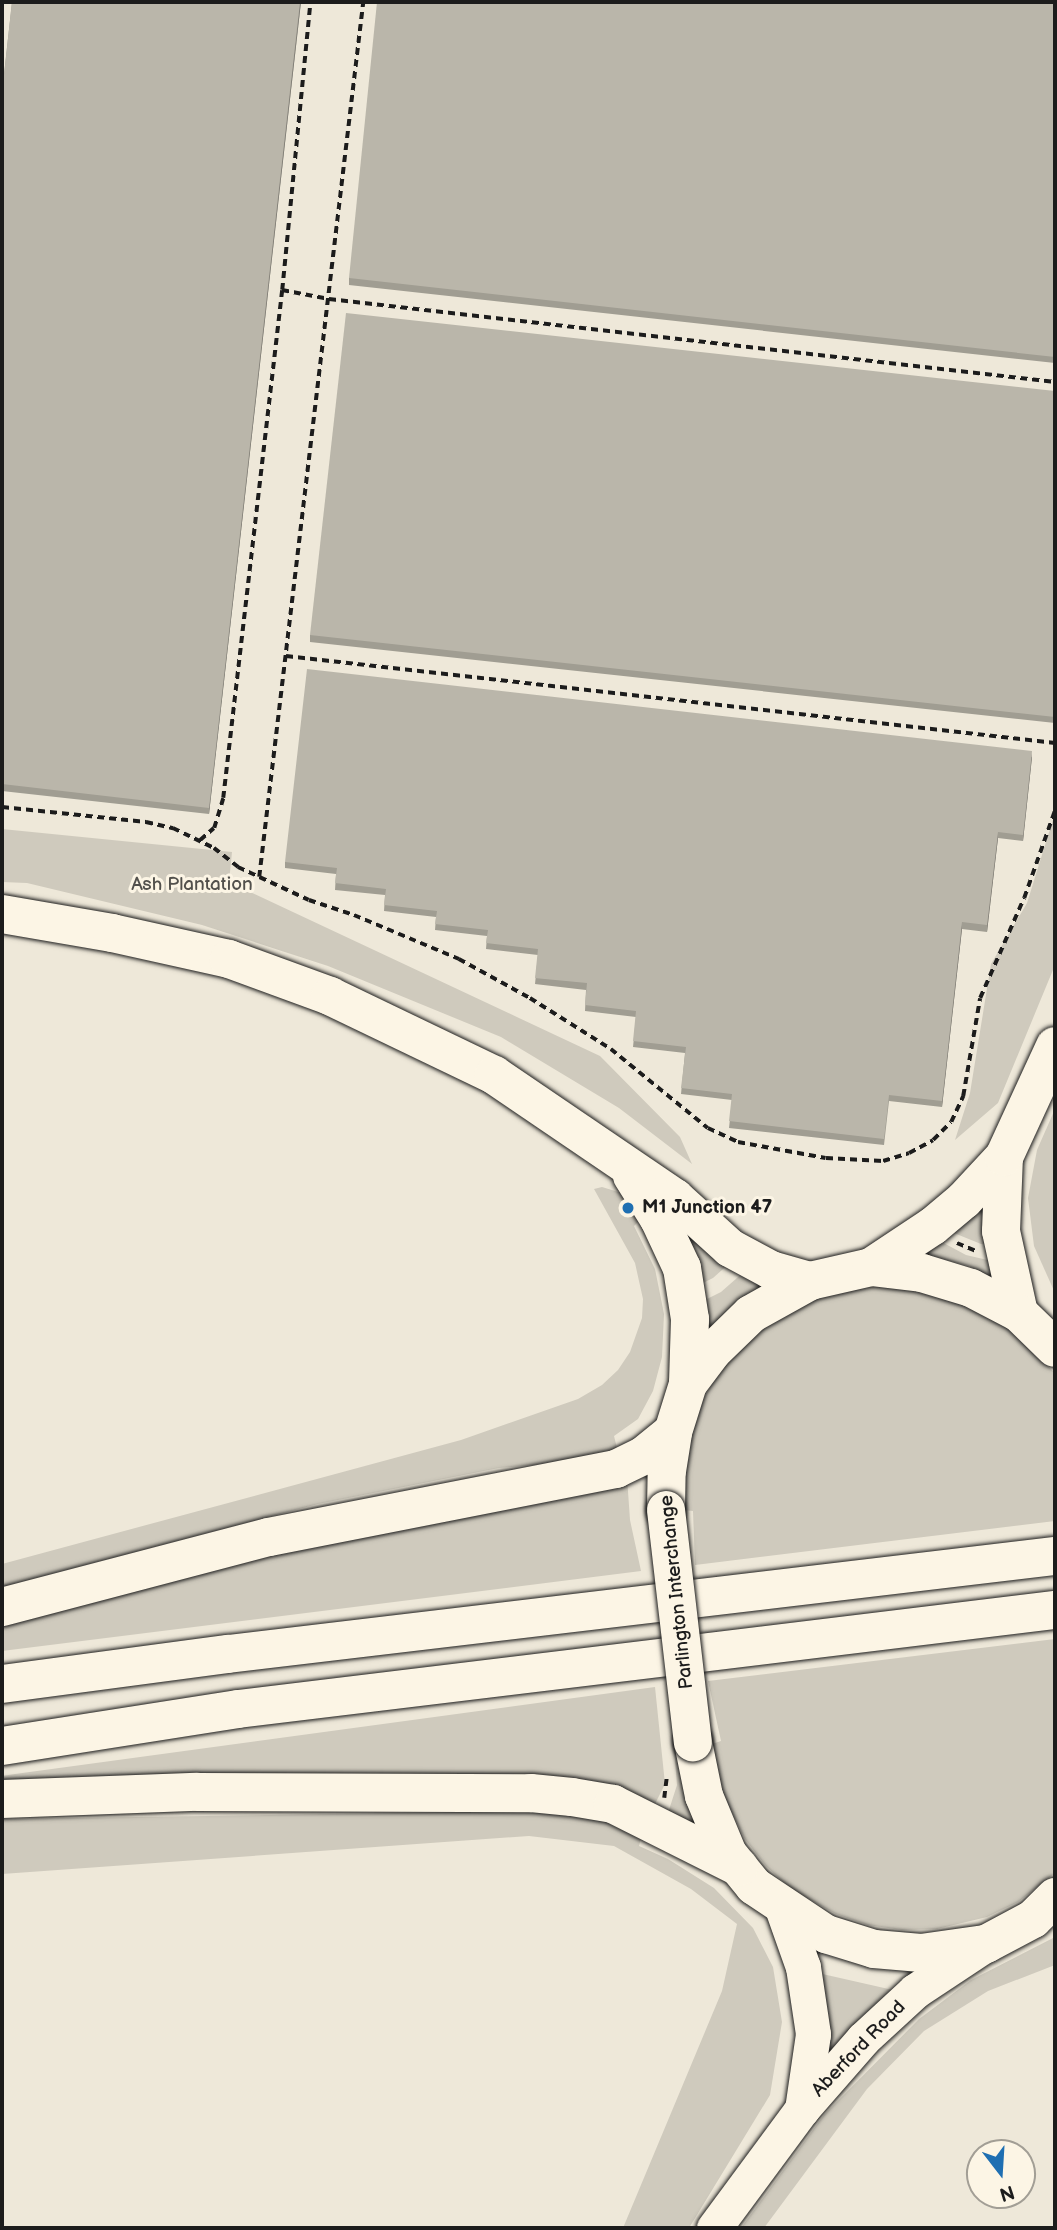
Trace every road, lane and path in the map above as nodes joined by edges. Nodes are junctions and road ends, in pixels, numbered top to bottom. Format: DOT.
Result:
graph roads {
  1 [pos="310,2"];
  2 [pos="363,2"];
  3 [pos="282,290"];
  4 [pos="329,299"];
  5 [pos="1055,382"];
  6 [pos="286,656"];
  7 [pos="1055,743"];
  8 [pos="2,807"];
  9 [pos="1055,810"];
  10 [pos="200,840"];
  11 [pos="259,877"];
  12 [pos="2,915"];
  13 [pos="1055,1046"];
  14 [pos="1004,1157"];
  15 [pos="625,1165"];
  16 [pos="933,1226"];
  17 [pos="1004,1254"];
  18 [pos="871,1267"];
  19 [pos="810,1281"];
  20 [pos="1019,1313"];
  21 [pos="1055,1348"];
  22 [pos="688,1384"];
  23 [pos="673,1432"];
  24 [pos="1055,1556"];
  25 [pos="2,1607"];
  26 [pos="1055,1610"];
  27 [pos="2,1684"];
  28 [pos="2,1746"];
  29 [pos="2,1799"];
  30 [pos="739,1867"];
  31 [pos="1055,1897"];
  32 [pos="781,1905"];
  33 [pos="986,1944"];
  34 [pos="802,2109"];
  35 [pos="714,2228"];
  1 -- 3 [label="path"];
  2 -- 4 [label="path"];
  3 -- 4 [label="path"];
  3 -- 10 [label="path"];
  4 -- 5 [label="path"];
  4 -- 6 [label="path"];
  6 -- 7 [label="path"];
  6 -- 11 [label="path"];
  8 -- 10 [label="path"];
  9 -- 11 [label="path"];
  10 -- 11 [label="path"];
  12 -- 15 [label="main road"];
  13 -- 14 [label="main road"];
  14 -- 16 [label="main road"];
  14 -- 17 [label="main road"];
  15 -- 19 [label="main road"];
  15 -- 22 [label="main road"];
  16 -- 17 [label="path"];
  16 -- 18 [label="main road"];
  17 -- 20 [label="main road"];
  18 -- 19 [label="main road, Parlington Interchange"];
  18 -- 20 [label="main road, Parlington Interchange"];
  19 -- 22 [label="main road, Parlington Interchange"];
  20 -- 21 [label="main road, Parlington Interchange"];
  22 -- 23 [label="main road, Parlington Interchange"];
  23 -- 25 [label="main road"];
  23 -- 30 [label="main road, Parlington Interchange, bridge"];
  24 -- 27 [label="main road"];
  26 -- 28 [label="main road"];
  29 -- 30 [label="main road"];
  30 -- 32 [label="main road, Parlington Interchange"];
  31 -- 33 [label="main road, Parlington Interchange"];
  32 -- 33 [label="main road, Parlington Interchange"];
  32 -- 34 [label="main road, Aberford Road"];
  33 -- 34 [label="main road, Aberford Road"];
  34 -- 35 [label="main road, Aberford Road"];
}
